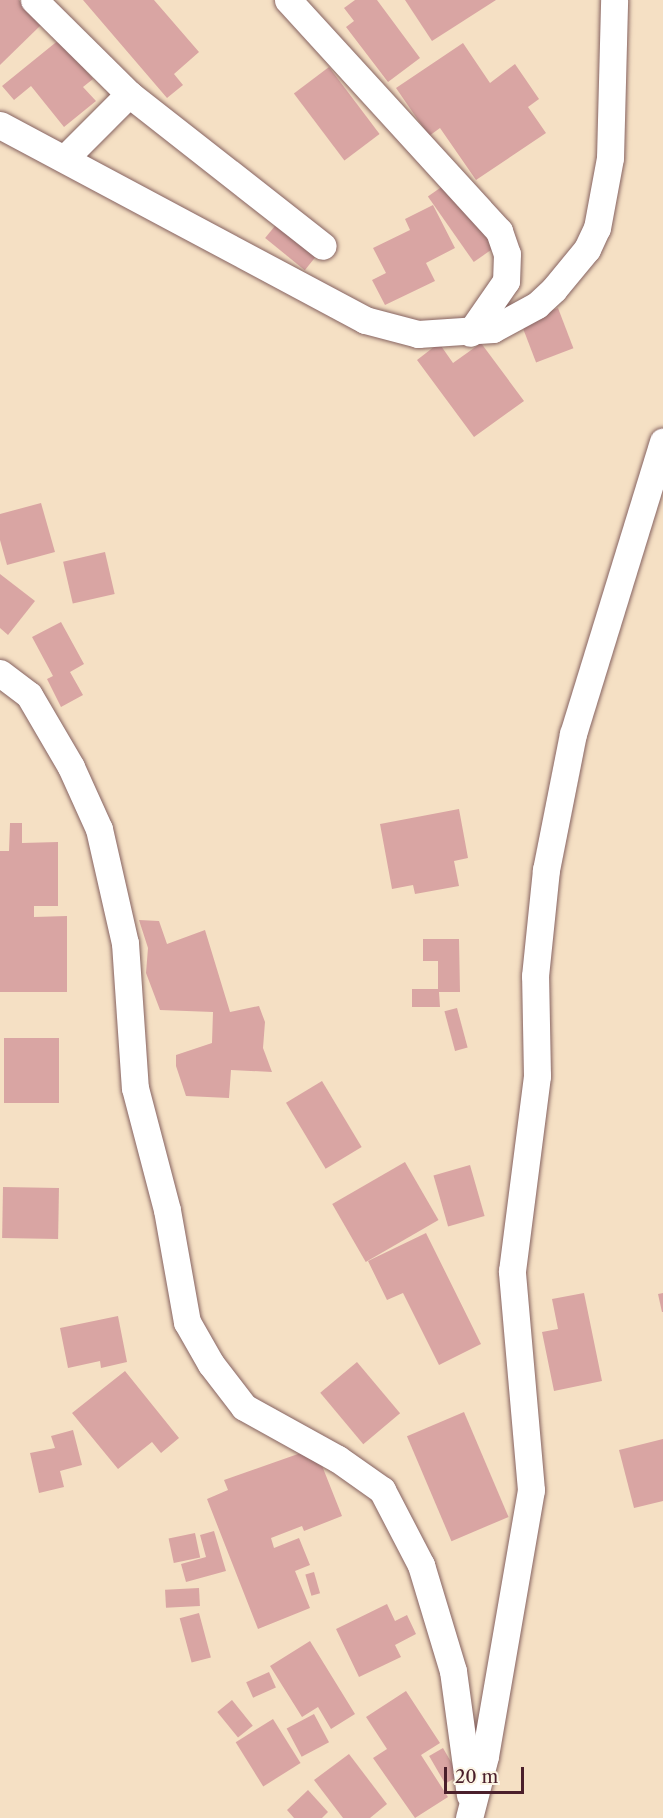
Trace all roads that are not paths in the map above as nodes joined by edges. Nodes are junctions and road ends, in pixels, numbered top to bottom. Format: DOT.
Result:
graph roads {
  1 [pos="34,0"];
  2 [pos="288,0"];
  3 [pos="615,0"];
  4 [pos="129,94"];
  5 [pos="0,125"];
  6 [pos="66,157"];
  7 [pos="323,246"];
  8 [pos="470,333"];
  9 [pos="663,442"];
  10 [pos="0,673"];
  11 [pos="473,1816"];
  1 -- 4 [label="street"];
  2 -- 8 [label="street"];
  3 -- 8 [label="street"];
  4 -- 6 [label="street"];
  4 -- 7 [label="street"];
  5 -- 6 [label="street"];
  6 -- 8 [label="street"];
  9 -- 11 [label="street"];
  10 -- 11 [label="street"];
}
